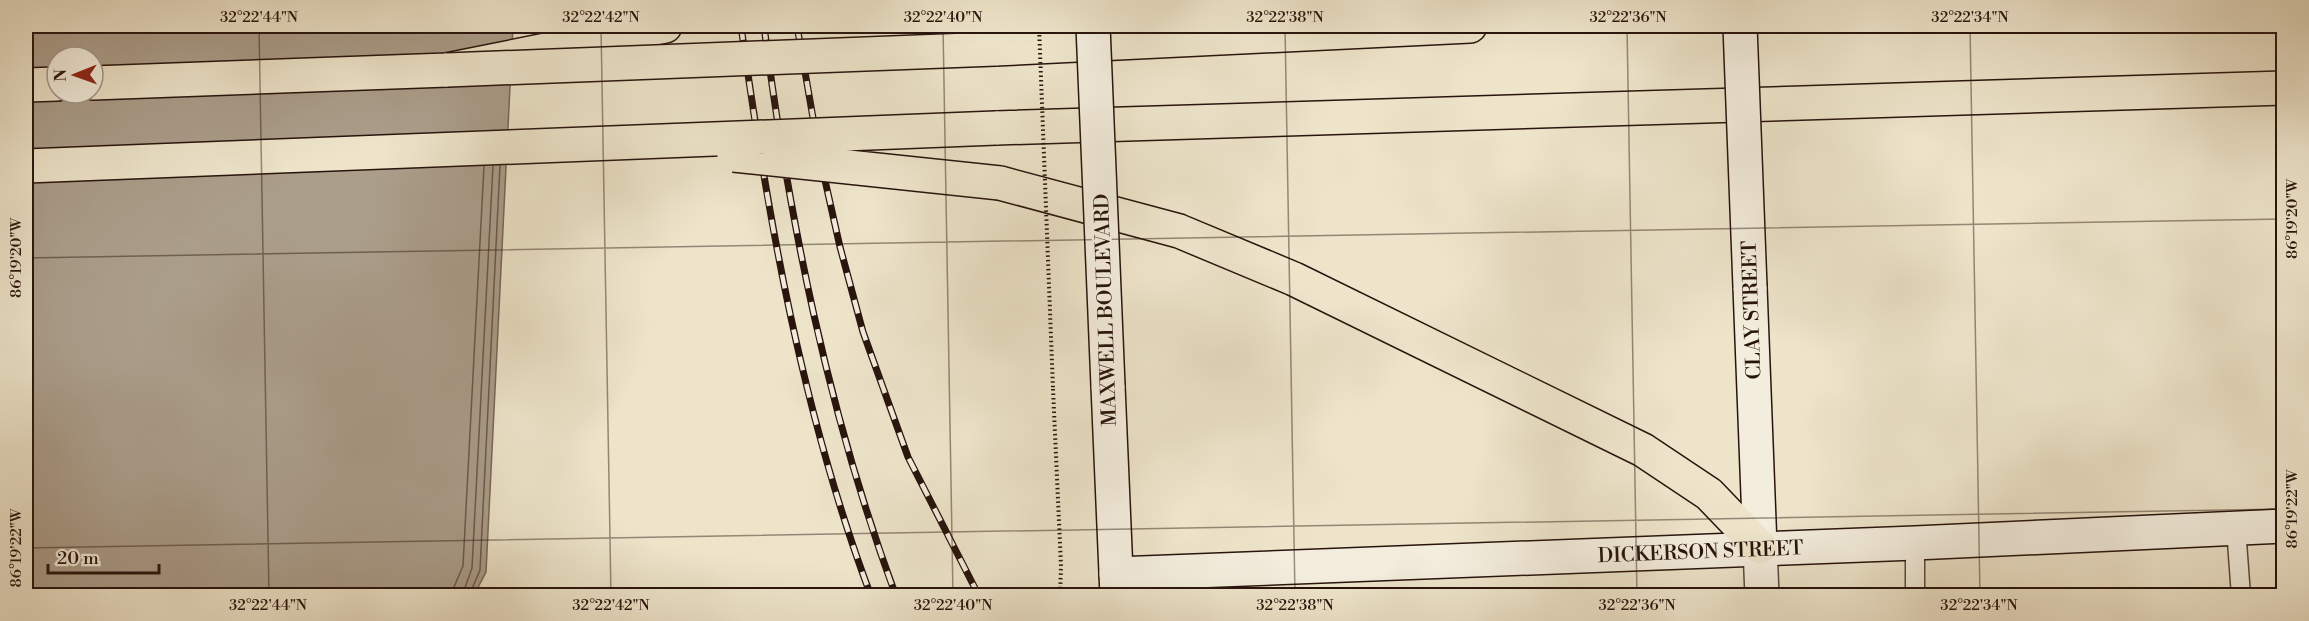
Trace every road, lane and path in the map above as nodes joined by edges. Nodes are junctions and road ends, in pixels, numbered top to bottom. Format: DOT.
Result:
graph roads {
  1 [pos="664,26"];
  2 [pos="1039,26"];
  3 [pos="1093,26"];
  4 [pos="1470,26"];
  5 [pos="1740,26"];
  6 [pos="447,70"];
  7 [pos="105,83"];
  8 [pos="45,84"];
  9 [pos="26,85"];
  10 [pos="2283,88"];
  11 [pos="616,143"];
  12 [pos="26,166"];
  13 [pos="2283,526"];
  14 [pos="2236,528"];
  15 [pos="1915,543"];
  16 [pos="1760,548"];
  17 [pos="1117,585"];
  18 [pos="1060,596"];
  19 [pos="1762,596"];
  20 [pos="1915,596"];
  21 [pos="2241,596"];
  1 -- 6 [label="highway, bridge"];
  2 -- 18 [label="path, bridge"];
  3 -- 17 [label="main road, MAXWELL BOULEVARD, bridge"];
  4 -- 6 [label="highway, bridge"];
  5 -- 16 [label="main road, CLAY STREET, bridge"];
  6 -- 7 [label="highway"];
  8 -- 9 [label="highway"];
  10 -- 11 [label="highway, bridge"];
  11 -- 12 [label="highway, bridge"];
  11 -- 16 [label="highway, bridge"];
  13 -- 14 [label="main road, DICKERSON STREET"];
  14 -- 15 [label="main road, DICKERSON STREET"];
  14 -- 21 [label="lane"];
  15 -- 16 [label="main road, DICKERSON STREET"];
  15 -- 20 [label="lane"];
  16 -- 17 [label="main road, DICKERSON STREET"];
  16 -- 19 [label="main road, CLAY STREET"];
}
